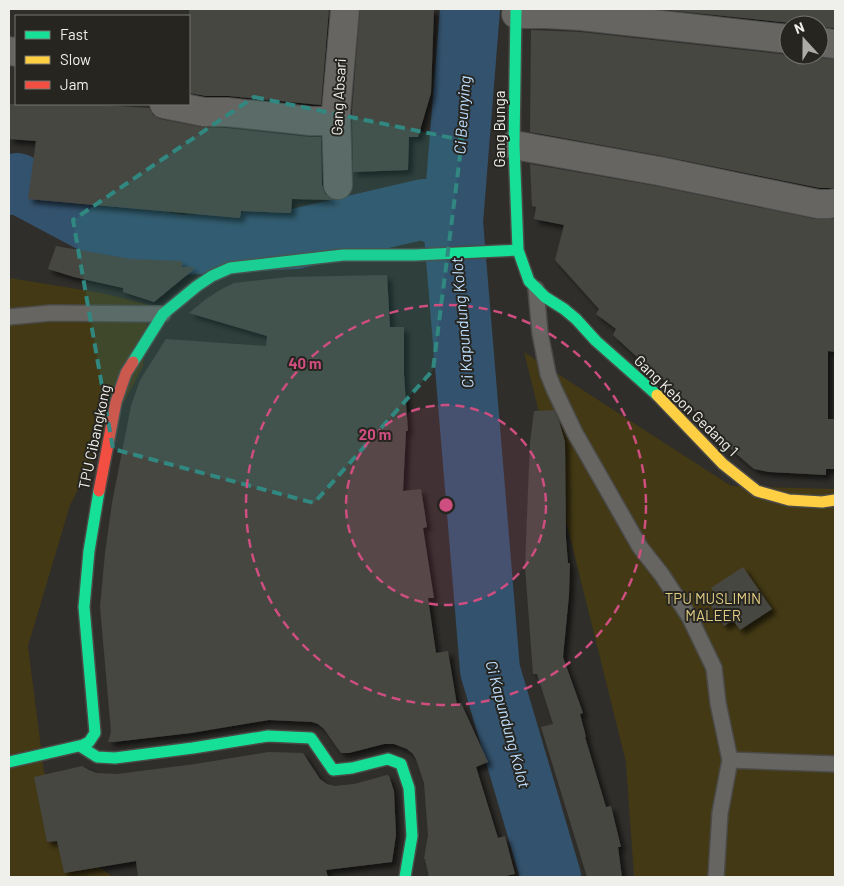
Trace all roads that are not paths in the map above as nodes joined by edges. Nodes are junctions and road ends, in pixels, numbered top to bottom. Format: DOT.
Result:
graph roads {
  1 [pos="345,9"];
  2 [pos="516,11"];
  3 [pos="779,38"];
  4 [pos="169,105"];
  5 [pos="336,121"];
  6 [pos="514,145"];
  7 [pos="338,185"];
  8 [pos="835,203"];
  9 [pos="518,250"];
  10 [pos="536,290"];
  11 [pos="162,314"];
  12 [pos="9,317"];
  13 [pos="835,500"];
  14 [pos="80,746"];
  15 [pos="730,760"];
  16 [pos="9,762"];
  17 [pos="835,764"];
  18 [pos="405,877"];
  19 [pos="716,877"];
  1 -- 5 [label="street, Gang Absari"];
  2 -- 3 [label="street"];
  2 -- 6 [label="street, Gang Bunga"];
  4 -- 5 [label="street"];
  5 -- 7 [label="street, Gang Absari"];
  6 -- 8 [label="street"];
  6 -- 9 [label="street, Gang Bunga"];
  9 -- 10 [label="street, Gang Bunga"];
  9 -- 11 [label="street, TPU Cibangkong"];
  10 -- 13 [label="street, Gang Kebon Gedang 1"];
  10 -- 15 [label="lane"];
  11 -- 12 [label="lane"];
  11 -- 14 [label="street, TPU Cibangkong"];
  14 -- 16 [label="street"];
  14 -- 18 [label="street"];
  15 -- 17 [label="lane"];
  15 -- 19 [label="lane"];
}
